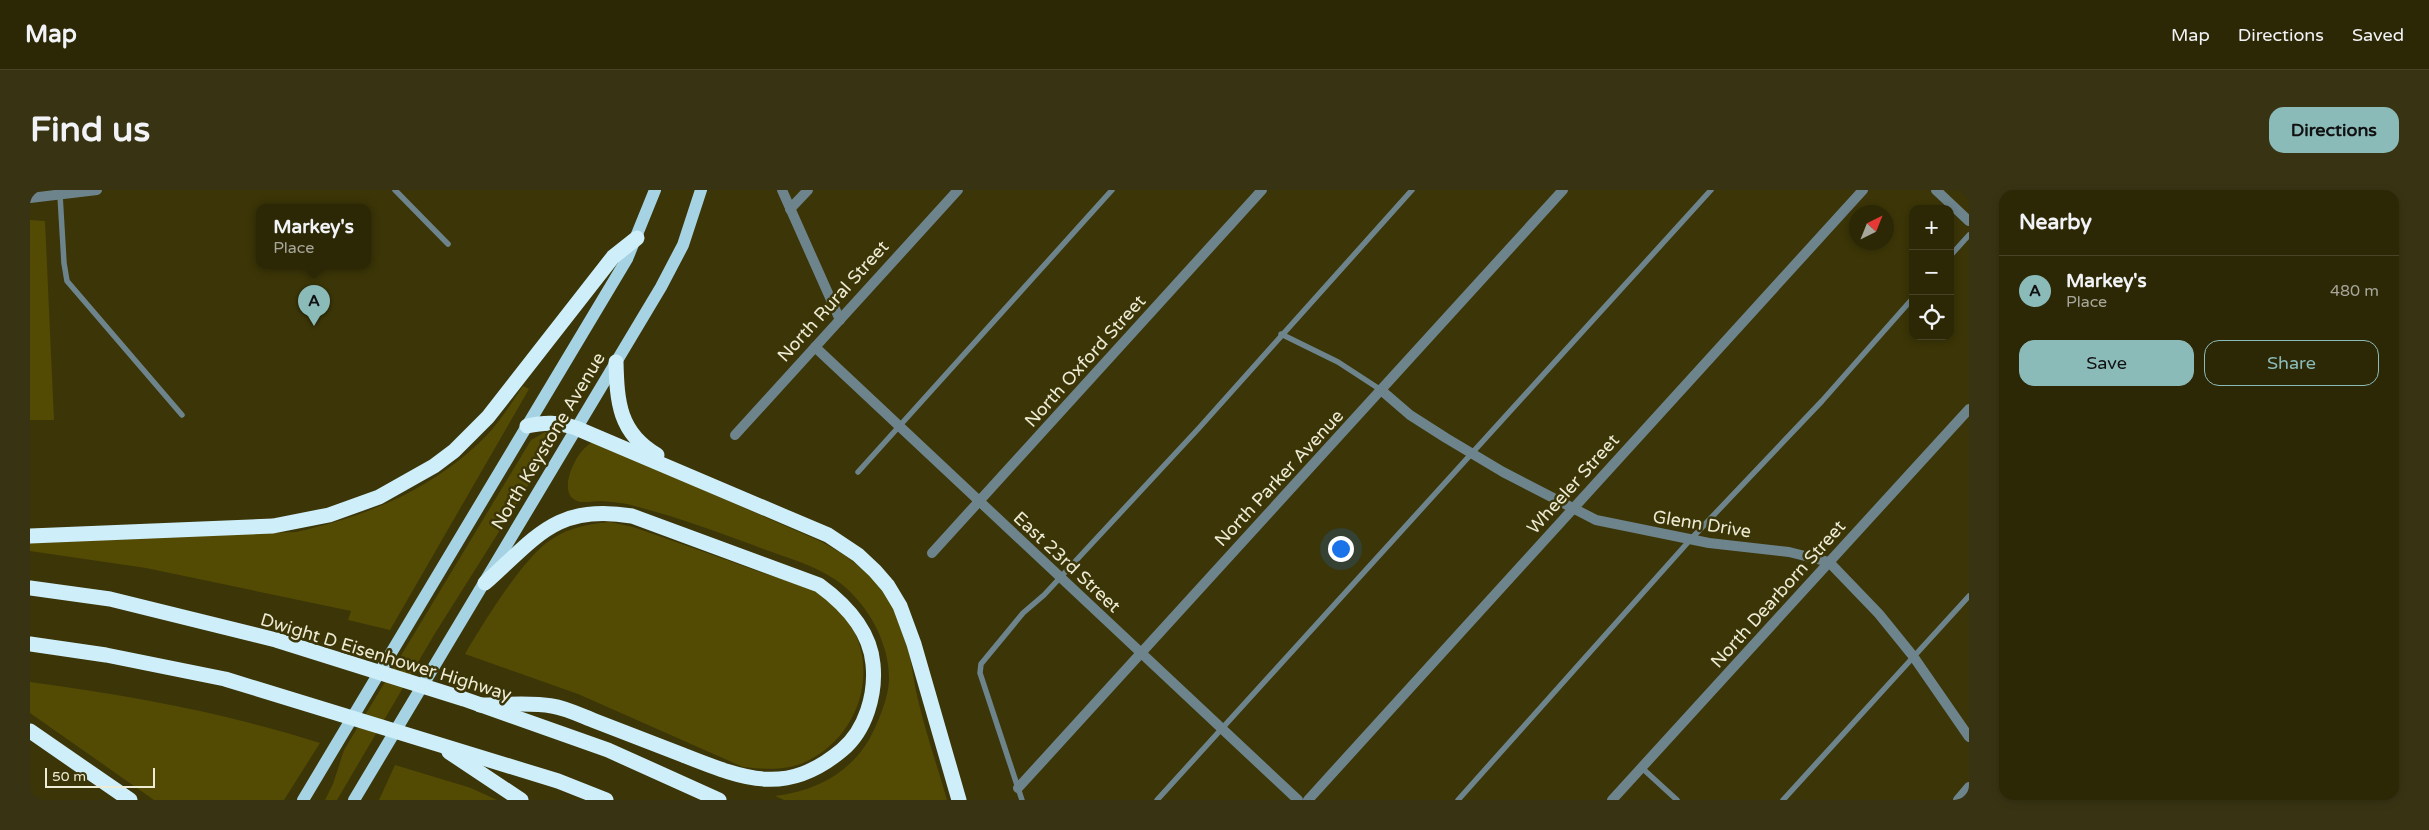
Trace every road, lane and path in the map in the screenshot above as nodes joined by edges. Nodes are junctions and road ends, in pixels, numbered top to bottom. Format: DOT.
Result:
graph roads {
  1 [pos="97,190"];
  2 [pos="395,190"];
  3 [pos="655,190"];
  4 [pos="701,190"];
  5 [pos="782,190"];
  6 [pos="808,190"];
  7 [pos="958,190"];
  8 [pos="1112,190"];
  9 [pos="1262,190"];
  10 [pos="1412,190"];
  11 [pos="1563,190"];
  12 [pos="1711,190"];
  13 [pos="1863,190"];
  14 [pos="1936,190"];
  15 [pos="60,196"];
  16 [pos="30,198"];
  17 [pos="790,209"];
  18 [pos="1969,221"];
  19 [pos="1969,235"];
  20 [pos="637,238"];
  21 [pos="448,244"];
  22 [pos="1954,252"];
  23 [pos="1909,303"];
  24 [pos="840,320"];
  25 [pos="1281,334"];
  26 [pos="815,347"];
  27 [pos="616,362"];
  28 [pos="1381,390"];
  29 [pos="1969,409"];
  30 [pos="182,415"];
  31 [pos="527,426"];
  32 [pos="898,426"];
  33 [pos="576,428"];
  34 [pos="735,435"];
  35 [pos="1471,453"];
  36 [pos="680,472"];
  37 [pos="858,472"];
  38 [pos="979,502"];
  39 [pos="1573,509"];
  40 [pos="30,536"];
  41 [pos="1690,540"];
  42 [pos="932,553"];
  43 [pos="1829,562"];
  44 [pos="1060,578"];
  45 [pos="485,583"];
  46 [pos="30,588"];
  47 [pos="1969,596"];
  48 [pos="30,644"];
  49 [pos="1140,653"];
  50 [pos="1912,656"];
  51 [pos="480,705"];
  52 [pos="1221,729"];
  53 [pos="30,731"];
  54 [pos="1969,737"];
  55 [pos="434,741"];
  56 [pos="1642,768"];
  57 [pos="1969,787"];
  58 [pos="1018,788"];
  59 [pos="130,800"];
  60 [pos="303,800"];
  61 [pos="354,800"];
  62 [pos="521,800"];
  63 [pos="606,800"];
  64 [pos="719,800"];
  65 [pos="958,800"];
  66 [pos="1022,800"];
  67 [pos="1157,800"];
  68 [pos="1298,800"];
  69 [pos="1308,800"];
  70 [pos="1458,800"];
  71 [pos="1612,800"];
  72 [pos="1677,800"];
  73 [pos="1783,800"];
  74 [pos="1958,800"];
  1 -- 15 [label="street"];
  2 -- 21 [label="lane"];
  3 -- 20 [label="main road, North Keystone Avenue"];
  4 -- 27 [label="main road, North Keystone Avenue"];
  5 -- 17 [label="street"];
  6 -- 17 [label="street"];
  7 -- 24 [label="street, North Rural Street"];
  8 -- 32 [label="lane"];
  9 -- 38 [label="street, North Oxford Street"];
  10 -- 25 [label="lane"];
  11 -- 28 [label="street, North Parker Avenue"];
  12 -- 35 [label="lane"];
  13 -- 39 [label="street, Wheeler Street"];
  14 -- 18 [label="street"];
  15 -- 16 [label="street"];
  15 -- 30 [label="lane"];
  17 -- 24 [label="street"];
  19 -- 22 [label="lane"];
  20 -- 31 [label="main road, North Keystone Avenue"];
  20 -- 40 [label="highway"];
  23 -- 41 [label="lane"];
  24 -- 26 [label="street, North Rural Street"];
  25 -- 28 [label="lane"];
  25 -- 44 [label="lane"];
  26 -- 32 [label="street, East 23rd Street"];
  26 -- 34 [label="street, North Rural Street"];
  27 -- 33 [label="main road, North Keystone Avenue"];
  27 -- 36 [label="highway"];
  28 -- 35 [label="street, Glenn Drive"];
  28 -- 49 [label="street, North Parker Avenue"];
  29 -- 43 [label="street, North Dearborn Street"];
  31 -- 33 [label="highway"];
  31 -- 60 [label="main road, North Keystone Avenue"];
  32 -- 37 [label="lane"];
  32 -- 38 [label="street, East 23rd Street"];
  33 -- 36 [label="highway"];
  33 -- 45 [label="main road, North Keystone Avenue"];
  35 -- 39 [label="street, Glenn Drive"];
  35 -- 52 [label="lane"];
  36 -- 65 [label="highway"];
  38 -- 42 [label="street, North Oxford Street"];
  38 -- 44 [label="street, East 23rd Street"];
  39 -- 41 [label="street, Glenn Drive"];
  39 -- 69 [label="street, Wheeler Street"];
  41 -- 43 [label="street, Glenn Drive"];
  41 -- 70 [label="lane"];
  43 -- 50 [label="street"];
  43 -- 56 [label="street, North Dearborn Street"];
  44 -- 49 [label="street, East 23rd Street"];
  44 -- 58 [label="lane"];
  45 -- 51 [label="highway"];
  45 -- 61 [label="main road, North Keystone Avenue"];
  46 -- 51 [label="highway, Dwight D Eisenhower Highway"];
  47 -- 50 [label="lane"];
  48 -- 55 [label="highway"];
  49 -- 52 [label="street, East 23rd Street"];
  49 -- 58 [label="street, North Parker Avenue"];
  50 -- 54 [label="street"];
  50 -- 73 [label="lane"];
  51 -- 64 [label="highway, Dwight D Eisenhower Highway"];
  52 -- 67 [label="lane"];
  52 -- 68 [label="street, East 23rd Street"];
  53 -- 59 [label="highway"];
  55 -- 62 [label="highway"];
  55 -- 63 [label="highway"];
  56 -- 71 [label="street, North Dearborn Street"];
  56 -- 72 [label="lane"];
  57 -- 74 [label="street"];
  58 -- 66 [label="lane"];
}
